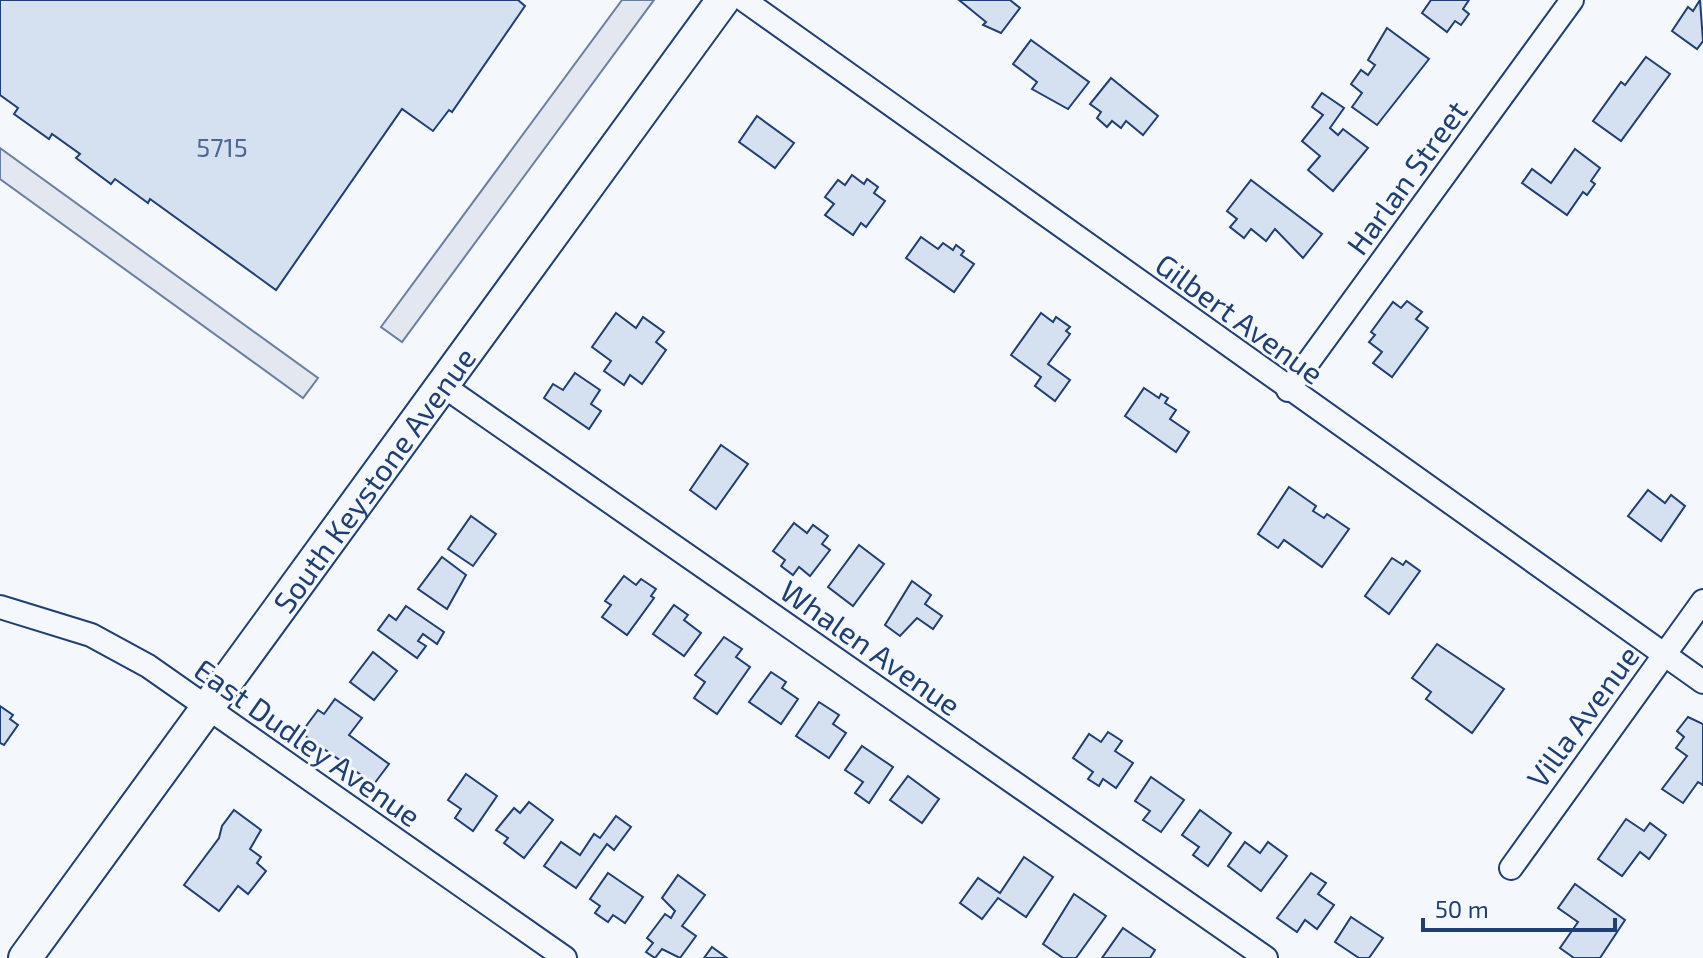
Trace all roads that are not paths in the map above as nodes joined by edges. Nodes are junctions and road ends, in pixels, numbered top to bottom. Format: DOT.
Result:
graph roads {
  1 [pos="723,0"];
  2 [pos="744,0"];
  3 [pos="1572,0"];
  4 [pos="442,385"];
  5 [pos="1288,390"];
  6 [pos="1703,601"];
  7 [pos="0,607"];
  8 [pos="1664,654"];
  9 [pos="1703,682"];
  10 [pos="206,709"];
  11 [pos="1511,868"];
  12 [pos="25,958"];
  13 [pos="565,958"];
  14 [pos="1266,958"];
  1 -- 4 [label="main road, South Keystone Avenue"];
  2 -- 5 [label="street, Gilbert Avenue"];
  3 -- 5 [label="street, Harlan Street"];
  4 -- 10 [label="main road, South Keystone Avenue"];
  4 -- 14 [label="street, Whalen Avenue"];
  5 -- 8 [label="street, Gilbert Avenue"];
  6 -- 8 [label="street, Villa Avenue"];
  7 -- 10 [label="street, East Dudley Avenue"];
  8 -- 9 [label="street, Gilbert Avenue"];
  8 -- 11 [label="street, Villa Avenue"];
  10 -- 12 [label="main road, South Keystone Avenue"];
  10 -- 13 [label="street, East Dudley Avenue"];
}
